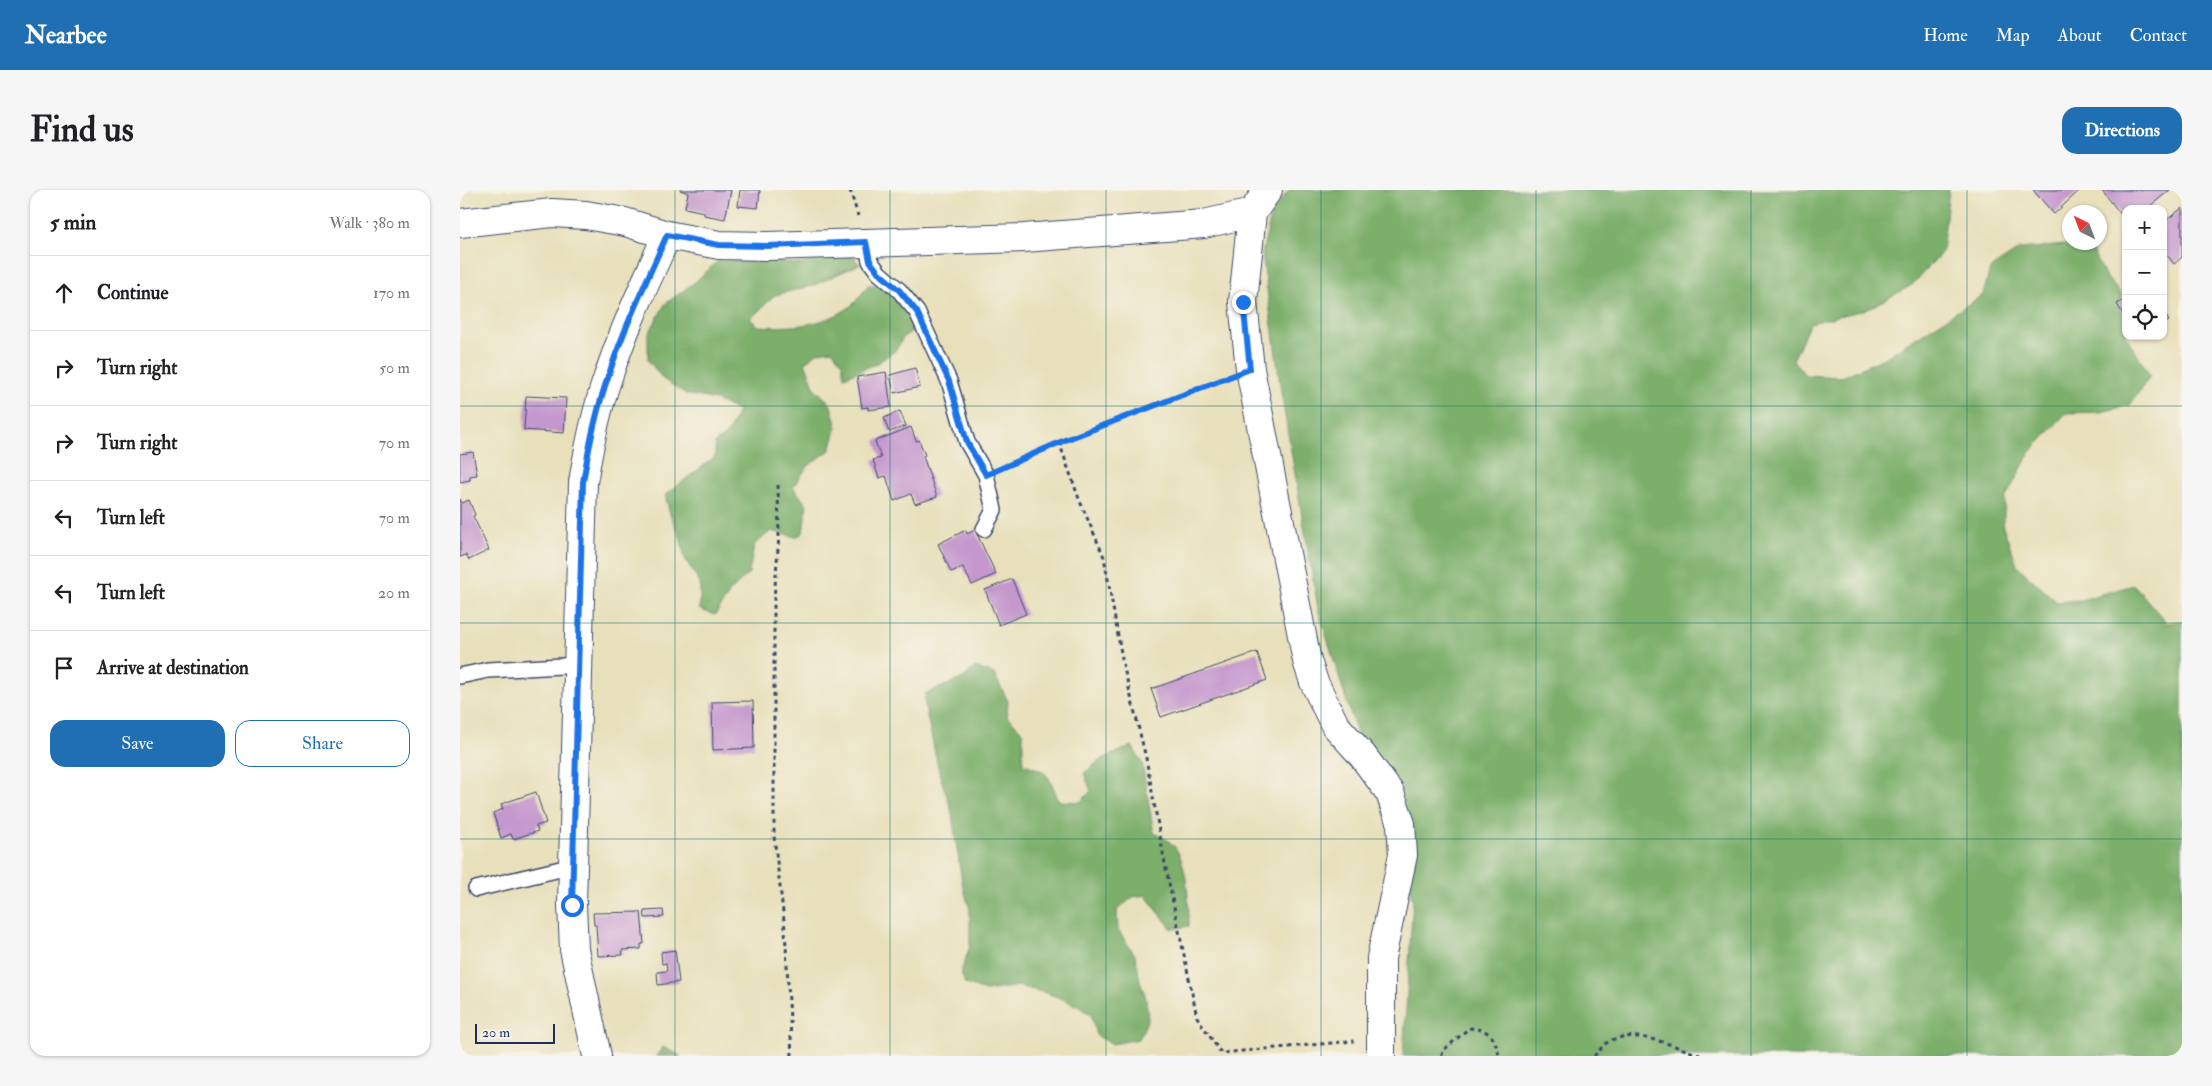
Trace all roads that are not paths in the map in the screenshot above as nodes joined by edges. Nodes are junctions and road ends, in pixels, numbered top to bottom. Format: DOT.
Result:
graph roads {
  1 [pos="1268,190"];
  2 [pos="1252,213"];
  3 [pos="460,223"];
  4 [pos="667,235"];
  5 [pos="866,242"];
  6 [pos="984,529"];
  7 [pos="580,665"];
  8 [pos="460,676"];
  9 [pos="573,866"];
  10 [pos="476,889"];
  11 [pos="1382,1047"];
  12 [pos="597,1056"];
  1 -- 2 [label="street"];
  2 -- 5 [label="street"];
  2 -- 11 [label="street"];
  3 -- 4 [label="street"];
  4 -- 5 [label="street"];
  4 -- 7 [label="street"];
  5 -- 6 [label="lane"];
  7 -- 8 [label="lane"];
  7 -- 9 [label="street"];
  9 -- 10 [label="lane"];
  9 -- 12 [label="street"];
}
